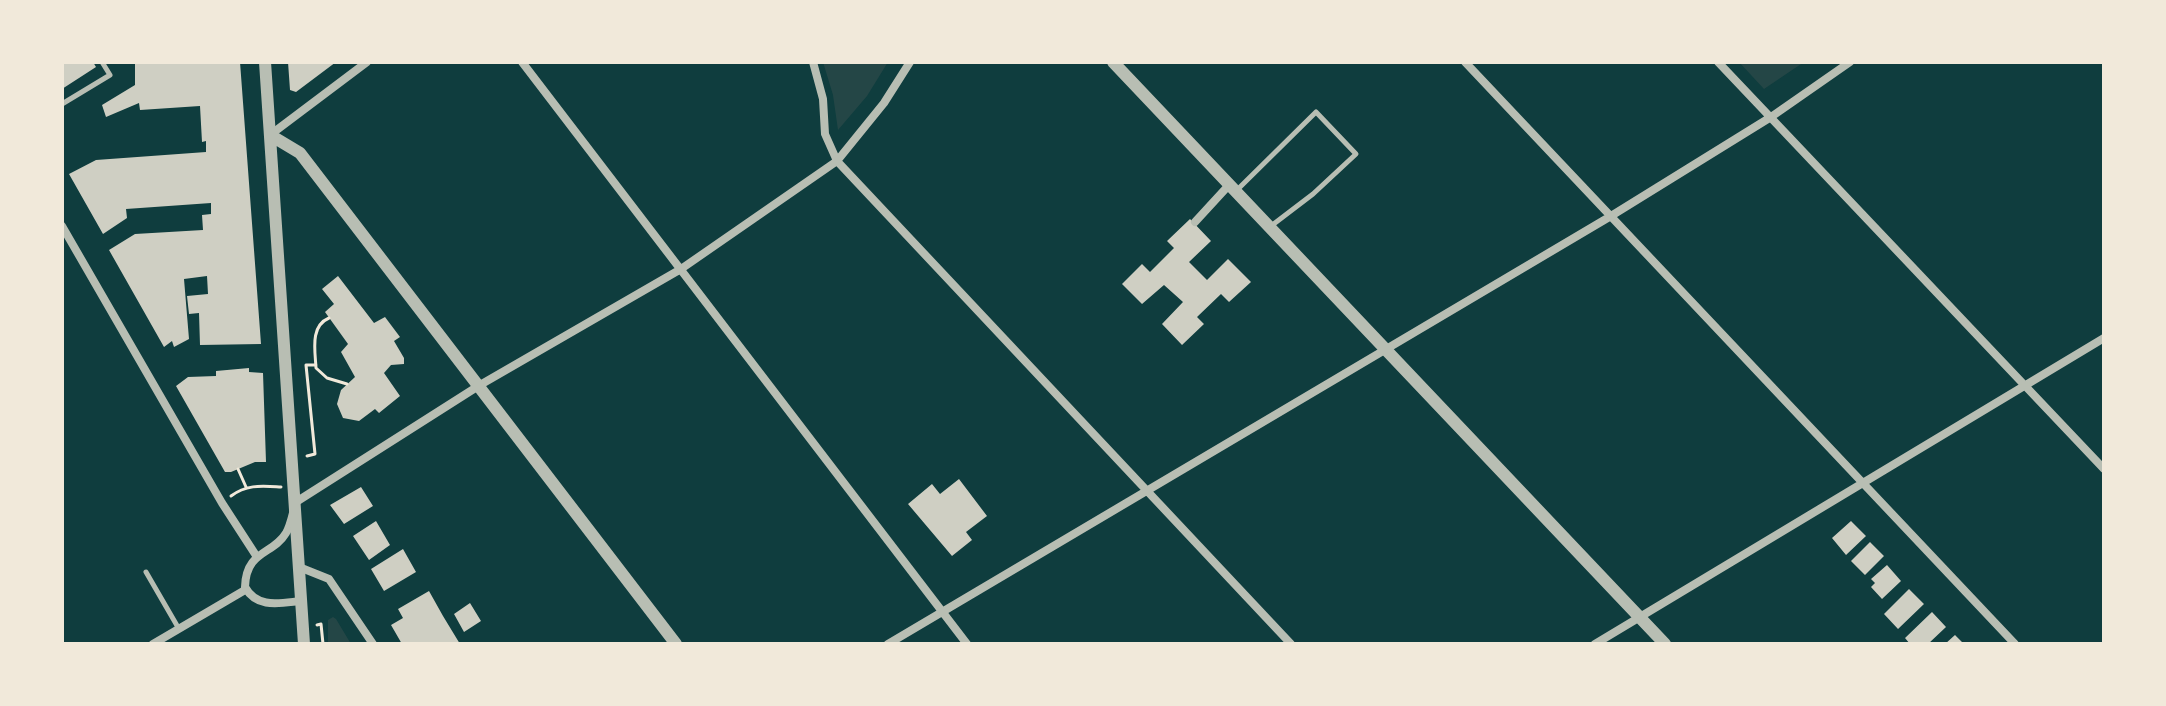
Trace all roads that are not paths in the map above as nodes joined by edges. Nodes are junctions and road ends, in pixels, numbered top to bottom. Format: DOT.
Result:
graph roads {
  1 [pos="102,62"];
  2 [pos="265,62"];
  3 [pos="367,62"];
  4 [pos="522,62"];
  5 [pos="813,62"];
  6 [pos="910,62"];
  7 [pos="1113,62"];
  8 [pos="1465,62"];
  9 [pos="1718,62"];
  10 [pos="1850,62"];
  11 [pos="62,104"];
  12 [pos="1771,117"];
  13 [pos="270,135"];
  14 [pos="837,161"];
  15 [pos="1232,188"];
  16 [pos="1611,216"];
  17 [pos="1195,222"];
  18 [pos="62,226"];
  19 [pos="1270,227"];
  20 [pos="681,269"];
  21 [pos="2104,338"];
  22 [pos="1384,349"];
  23 [pos="480,385"];
  24 [pos="2023,386"];
  25 [pos="2104,469"];
  26 [pos="1861,483"];
  27 [pos="1145,491"];
  28 [pos="296,502"];
  29 [pos="257,557"];
  30 [pos="299,567"];
  31 [pos="146,572"];
  32 [pos="245,590"];
  33 [pos="301,601"];
  34 [pos="942,612"];
  35 [pos="1640,618"];
  36 [pos="179,629"];
  37 [pos="153,644"];
  38 [pos="304,644"];
  39 [pos="373,644"];
  40 [pos="676,644"];
  41 [pos="888,644"];
  42 [pos="967,644"];
  43 [pos="1291,644"];
  44 [pos="1595,644"];
  45 [pos="1665,644"];
  46 [pos="2015,644"];
  1 -- 11 [label="lane"];
  2 -- 13 [label="street"];
  3 -- 13 [label="street"];
  4 -- 20 [label="street"];
  5 -- 14 [label="street"];
  6 -- 14 [label="street"];
  7 -- 15 [label="street"];
  8 -- 16 [label="street"];
  9 -- 12 [label="street"];
  10 -- 12 [label="street"];
  12 -- 16 [label="street"];
  12 -- 24 [label="street"];
  13 -- 23 [label="street"];
  13 -- 28 [label="street"];
  14 -- 20 [label="street"];
  14 -- 27 [label="street"];
  15 -- 17 [label="street"];
  15 -- 19 [label="street"];
  15 -- 19 [label="lane"];
  16 -- 22 [label="street"];
  16 -- 26 [label="street"];
  18 -- 29 [label="street"];
  19 -- 22 [label="street"];
  20 -- 23 [label="street"];
  20 -- 34 [label="street"];
  21 -- 24 [label="street"];
  22 -- 27 [label="street"];
  22 -- 35 [label="street"];
  23 -- 28 [label="street"];
  23 -- 40 [label="street"];
  24 -- 25 [label="street"];
  24 -- 26 [label="street"];
  26 -- 35 [label="street"];
  26 -- 46 [label="street"];
  27 -- 34 [label="street"];
  27 -- 43 [label="street"];
  28 -- 29 [label="street"];
  28 -- 30 [label="street"];
  29 -- 32 [label="street"];
  30 -- 33 [label="street"];
  30 -- 39 [label="street"];
  31 -- 36 [label="lane"];
  32 -- 33 [label="street"];
  32 -- 36 [label="street"];
  33 -- 38 [label="street"];
  34 -- 41 [label="street"];
  34 -- 42 [label="street"];
  35 -- 44 [label="street"];
  35 -- 45 [label="street"];
  36 -- 37 [label="street"];
}
